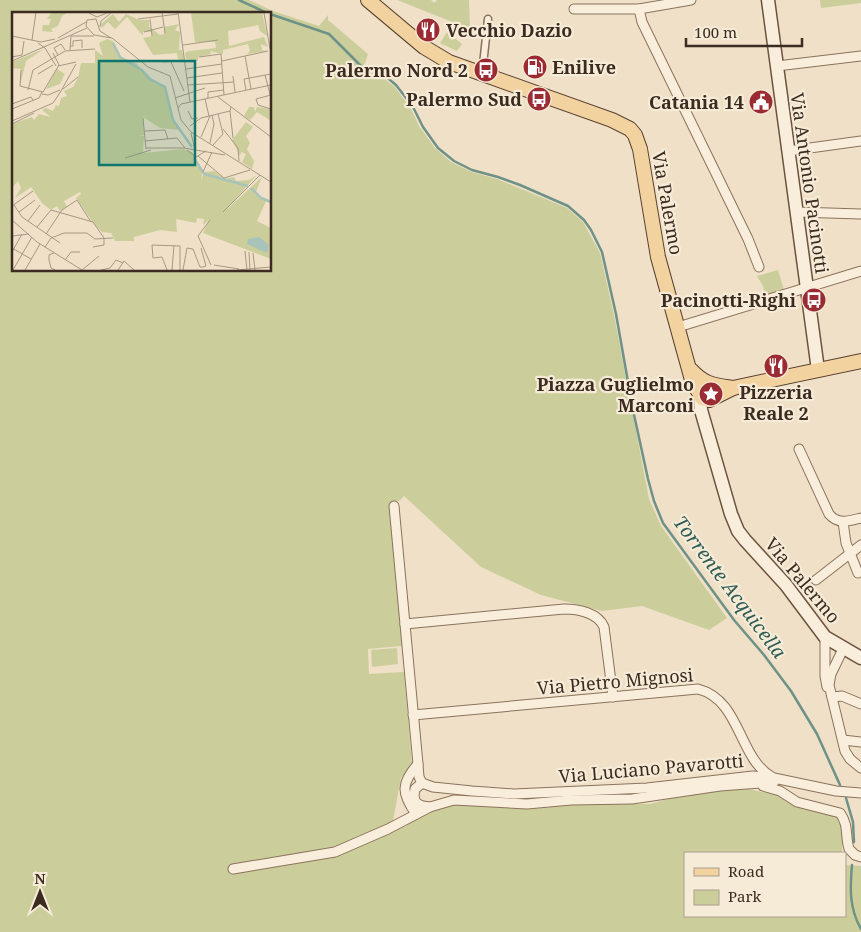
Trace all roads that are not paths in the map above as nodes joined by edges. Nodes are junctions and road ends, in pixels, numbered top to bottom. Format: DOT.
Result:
graph roads {
  1 [pos="368,0"];
  2 [pos="691,0"];
  3 [pos="768,0"];
  4 [pos="574,9"];
  5 [pos="639,9"];
  6 [pos="488,19"];
  7 [pos="861,56"];
  8 [pos="776,66"];
  9 [pos="482,74"];
  10 [pos="861,141"];
  11 [pos="788,152"];
  12 [pos="796,212"];
  13 [pos="861,214"];
  14 [pos="759,267"];
  15 [pos="861,271"];
  16 [pos="806,288"];
  17 [pos="678,326"];
  18 [pos="861,361"];
  19 [pos="818,370"];
  20 [pos="708,392"];
  21 [pos="799,449"];
  22 [pos="394,506"];
  23 [pos="861,518"];
  24 [pos="843,522"];
  25 [pos="861,545"];
  26 [pos="850,554"];
  27 [pos="858,573"];
  28 [pos="816,580"];
  29 [pos="405,624"];
  30 [pos="825,637"];
  31 [pos="843,649"];
  32 [pos="861,658"];
  33 [pos="613,697"];
  34 [pos="832,697"];
  35 [pos="861,704"];
  36 [pos="414,715"];
  37 [pos="843,740"];
  38 [pos="861,742"];
  39 [pos="418,764"];
  40 [pos="861,768"];
  41 [pos="762,774"];
  42 [pos="786,781"];
  43 [pos="422,783"];
  44 [pos="751,784"];
  45 [pos="860,792"];
  46 [pos="788,794"];
  47 [pos="430,807"];
  48 [pos="416,814"];
  49 [pos="861,857"];
  50 [pos="234,869"];
  1 -- 9 [label="main road, Via Palermo"];
  2 -- 5 [label="street"];
  3 -- 8 [label="main road, Via Antonio Pacinotti"];
  4 -- 5 [label="street"];
  5 -- 14 [label="street"];
  6 -- 9 [label="street"];
  7 -- 8 [label="street"];
  8 -- 11 [label="main road, Via Antonio Pacinotti"];
  9 -- 17 [label="main road, Via Palermo"];
  10 -- 11 [label="street"];
  11 -- 12 [label="main road, Via Antonio Pacinotti"];
  12 -- 13 [label="street"];
  12 -- 16 [label="main road, Via Antonio Pacinotti"];
  15 -- 16 [label="street"];
  16 -- 17 [label="street"];
  16 -- 19 [label="main road, Via Antonio Pacinotti"];
  17 -- 20 [label="main road, Via Palermo"];
  18 -- 19 [label="main road"];
  19 -- 20 [label="main road"];
  20 -- 30 [label="main road, Via Palermo"];
  21 -- 24 [label="street"];
  22 -- 29 [label="street"];
  23 -- 24 [label="street"];
  24 -- 26 [label="street"];
  25 -- 26 [label="street"];
  26 -- 27 [label="street"];
  26 -- 28 [label="street"];
  29 -- 33 [label="street"];
  29 -- 36 [label="street"];
  30 -- 31 [label="main road, Via Palermo"];
  30 -- 34 [label="street"];
  31 -- 32 [label="main road, Via Palermo"];
  31 -- 34 [label="street"];
  33 -- 36 [label="street, Via Pietro Mignosi"];
  33 -- 41 [label="street, Via Pietro Mignosi"];
  34 -- 35 [label="street"];
  34 -- 37 [label="street"];
  36 -- 39 [label="street"];
  37 -- 38 [label="street"];
  37 -- 40 [label="street"];
  39 -- 43 [label="street"];
  39 -- 48 [label="street"];
  41 -- 42 [label="street, Via Pietro Mignosi"];
  41 -- 43 [label="street, Via Luciano Pavarotti"];
  42 -- 44 [label="street"];
  42 -- 45 [label="street"];
  42 -- 46 [label="street"];
  43 -- 47 [label="street"];
  44 -- 46 [label="street"];
  44 -- 47 [label="street"];
  46 -- 49 [label="street"];
  47 -- 48 [label="street"];
  48 -- 50 [label="street"];
}
